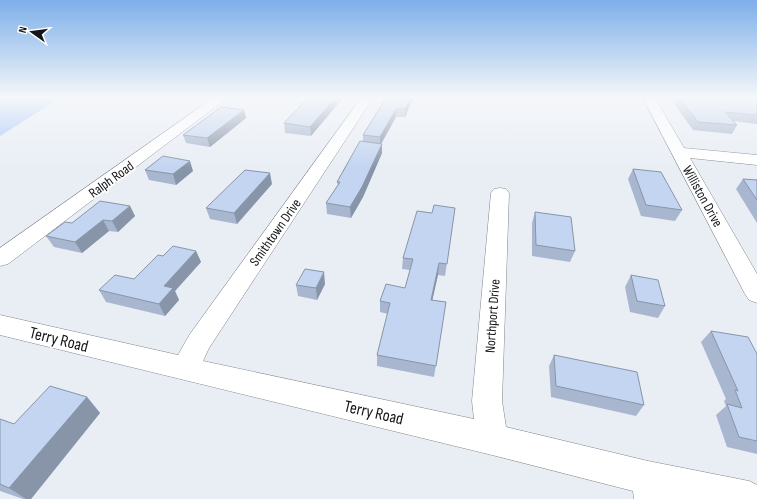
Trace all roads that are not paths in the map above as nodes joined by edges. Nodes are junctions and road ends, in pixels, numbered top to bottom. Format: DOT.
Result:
graph roads {
  1 [pos="189,121"];
  2 [pos="351,121"];
  3 [pos="662,121"];
  4 [pos="679,152"];
  5 [pos="757,160"];
  6 [pos="500,193"];
  7 [pos="0,259"];
  8 [pos="757,294"];
  9 [pos="0,325"];
  10 [pos="186,368"];
  11 [pos="492,439"];
  12 [pos="650,489"];
  13 [pos="749,499"];
  1 -- 7 [label="street, Ralph Road"];
  2 -- 10 [label="street, Smithtown Drive"];
  3 -- 4 [label="street, Williston Drive"];
  4 -- 5 [label="street"];
  4 -- 8 [label="street, Williston Drive"];
  6 -- 11 [label="street, Northport Drive"];
  9 -- 10 [label="street, Terry Road"];
  10 -- 11 [label="street, Terry Road"];
  11 -- 12 [label="street, Terry Road"];
  12 -- 13 [label="street, Terry Road"];
}
